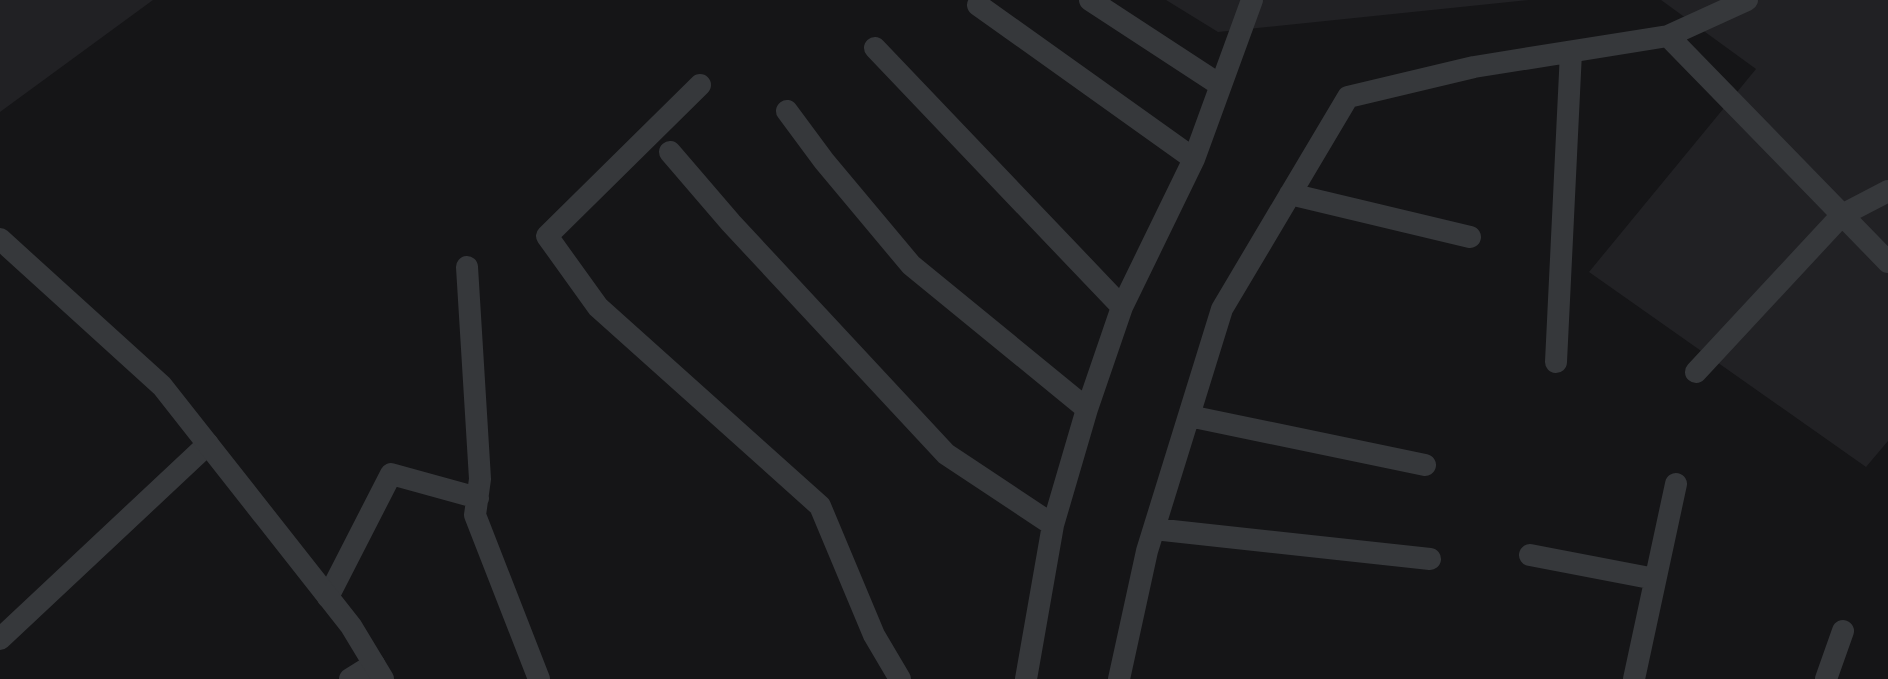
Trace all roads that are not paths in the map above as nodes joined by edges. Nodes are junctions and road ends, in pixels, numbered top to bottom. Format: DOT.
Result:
graph roads {
  1 [pos="1090,0"];
  2 [pos="1252,0"];
  3 [pos="1747,0"];
  4 [pos="978,5"];
  5 [pos="1668,36"];
  6 [pos="876,48"];
  7 [pos="1571,52"];
  8 [pos="700,85"];
  9 [pos="1220,85"];
  10 [pos="787,111"];
  11 [pos="670,152"];
  12 [pos="1194,159"];
  13 [pos="1888,191"];
  14 [pos="1290,194"];
  15 [pos="1842,215"];
  16 [pos="1470,237"];
  17 [pos="0,239"];
  18 [pos="1888,262"];
  19 [pos="467,267"];
  20 [pos="1122,307"];
  21 [pos="1556,362"];
  22 [pos="1696,372"];
  23 [pos="1087,409"];
  24 [pos="1189,416"];
  25 [pos="208,444"];
  26 [pos="1425,465"];
  27 [pos="1676,484"];
  28 [pos="478,498"];
  29 [pos="1053,524"];
  30 [pos="1154,529"];
  31 [pos="1530,555"];
  32 [pos="1430,559"];
  33 [pos="1656,579"];
  34 [pos="328,597"];
  35 [pos="1843,631"];
  36 [pos="0,639"];
  37 [pos="379,672"];
  38 [pos="350,679"];
  39 [pos="539,679"];
  40 [pos="900,679"];
  41 [pos="1026,679"];
  42 [pos="1119,679"];
  43 [pos="1634,679"];
  44 [pos="1826,679"];
  1 -- 9 [label="street"];
  2 -- 9 [label="street"];
  3 -- 5 [label="street"];
  4 -- 12 [label="street"];
  5 -- 7 [label="street"];
  5 -- 15 [label="street"];
  6 -- 20 [label="street"];
  7 -- 14 [label="street"];
  7 -- 21 [label="street"];
  8 -- 40 [label="street"];
  9 -- 12 [label="street"];
  10 -- 23 [label="street"];
  11 -- 29 [label="street"];
  12 -- 20 [label="street"];
  13 -- 15 [label="street"];
  14 -- 16 [label="street"];
  14 -- 24 [label="street"];
  15 -- 18 [label="street"];
  15 -- 22 [label="street"];
  17 -- 25 [label="street"];
  19 -- 28 [label="street"];
  20 -- 23 [label="street"];
  23 -- 29 [label="street"];
  24 -- 26 [label="street"];
  24 -- 30 [label="street"];
  25 -- 34 [label="street"];
  25 -- 36 [label="street"];
  27 -- 33 [label="street"];
  28 -- 34 [label="street"];
  28 -- 39 [label="street"];
  29 -- 41 [label="street"];
  30 -- 32 [label="street"];
  30 -- 42 [label="street"];
  31 -- 33 [label="street"];
  33 -- 43 [label="street"];
  34 -- 37 [label="street"];
  35 -- 44 [label="street"];
  37 -- 38 [label="street"];
}
